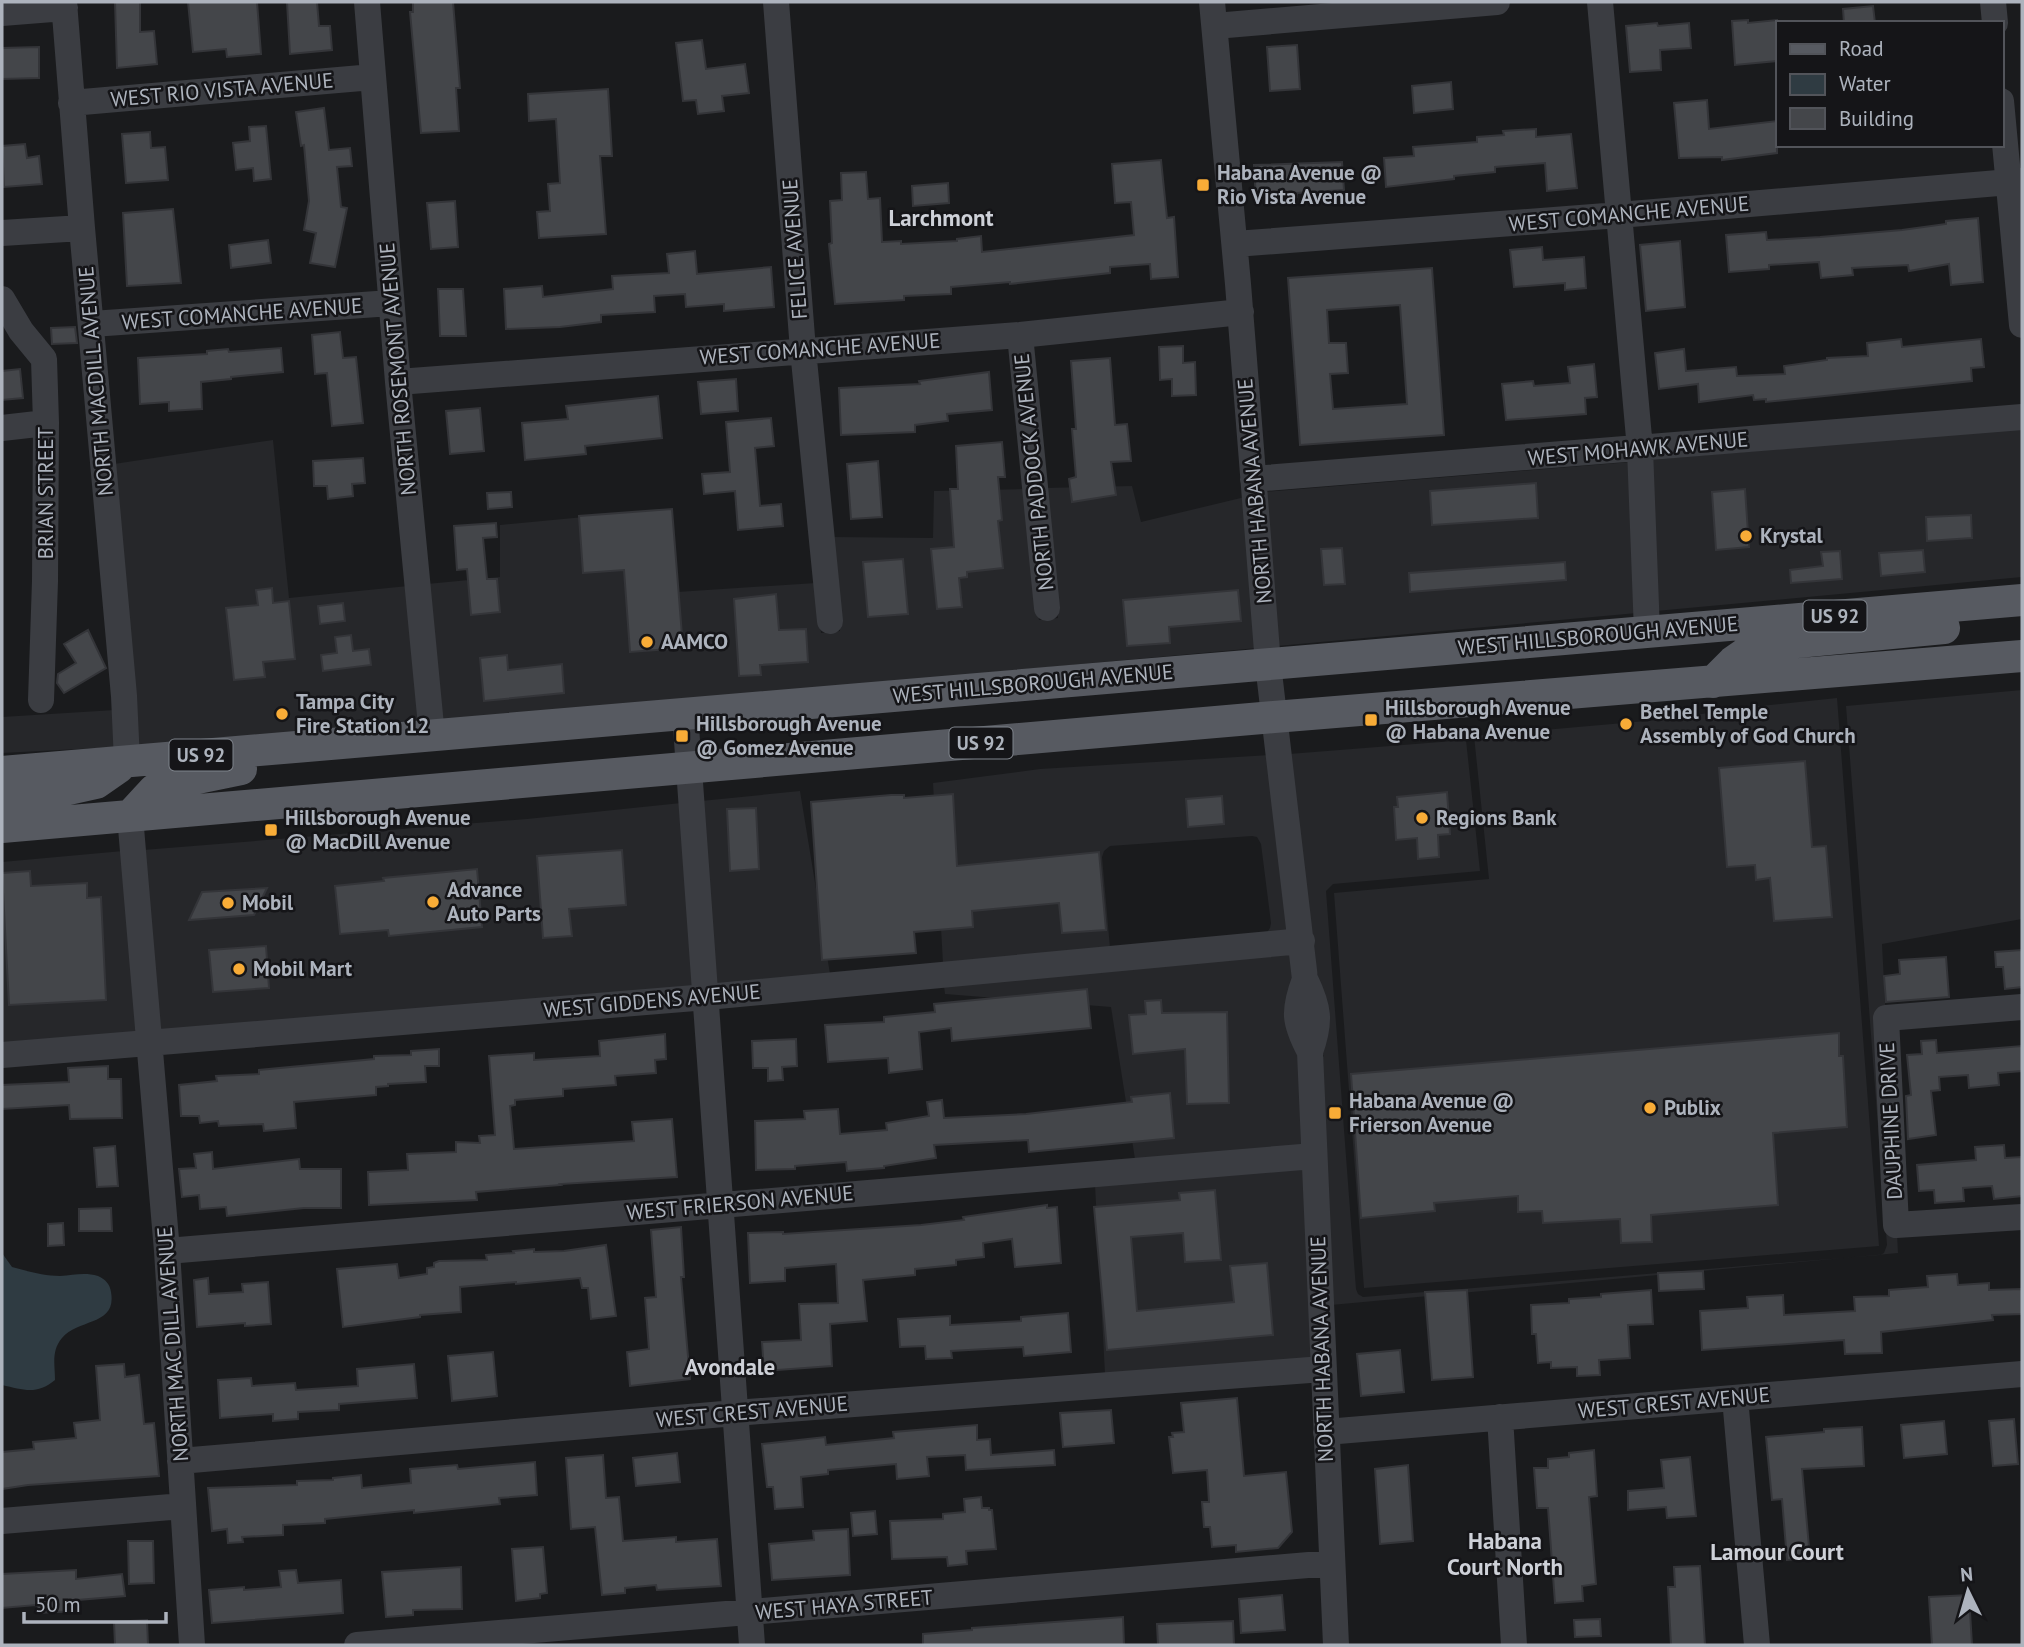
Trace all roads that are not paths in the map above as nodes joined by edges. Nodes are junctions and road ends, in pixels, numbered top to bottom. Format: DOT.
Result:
graph roads {
  1 [pos="367,2"];
  2 [pos="776,2"];
  3 [pos="1497,2"];
  4 [pos="1600,2"];
  5 [pos="1993,2"];
  6 [pos="65,5"];
  7 [pos="2,13"];
  8 [pos="1213,14"];
  9 [pos="1995,21"];
  10 [pos="373,77"];
  11 [pos="71,103"];
  12 [pos="2003,113"];
  13 [pos="2015,182"];
  14 [pos="1619,215"];
  15 [pos="82,228"];
  16 [pos="2,233"];
  17 [pos="1235,244"];
  18 [pos="2,299"];
  19 [pos="391,303"];
  20 [pos="1241,312"];
  21 [pos="92,324"];
  22 [pos="2022,325"];
  23 [pos="1020,335"];
  24 [pos="803,350"];
  25 [pos="398,382"];
  26 [pos="2022,417"];
  27 [pos="46,423"];
  28 [pos="2,428"];
  29 [pos="1640,449"];
  30 [pos="1253,479"];
  31 [pos="2022,602"];
  32 [pos="1047,608"];
  33 [pos="830,621"];
  34 [pos="1647,632"];
  35 [pos="2022,656"];
  36 [pos="1268,664"];
  37 [pos="1713,682"];
  38 [pos="41,700"];
  39 [pos="685,713"];
  40 [pos="1274,717"];
  41 [pos="432,736"];
  42 [pos="127,761"];
  43 [pos="688,770"];
  44 [pos="2,772"];
  45 [pos="2,804"];
  46 [pos="130,816"];
  47 [pos="2,827"];
  48 [pos="1302,942"];
  49 [pos="707,997"];
  50 [pos="2022,1007"];
  51 [pos="149,1042"];
  52 [pos="2,1055"];
  53 [pos="1314,1156"];
  54 [pos="721,1204"];
  55 [pos="2022,1217"];
  56 [pos="167,1251"];
  57 [pos="1323,1369"];
  58 [pos="2022,1374"];
  59 [pos="1735,1398"];
  60 [pos="735,1413"];
  61 [pos="1500,1418"];
  62 [pos="1326,1432"];
  63 [pos="180,1461"];
  64 [pos="183,1506"];
  65 [pos="2,1521"];
  66 [pos="1332,1563"];
  67 [pos="750,1613"];
  68 [pos="192,1645"];
  69 [pos="357,1645"];
  70 [pos="752,1645"];
  71 [pos="1336,1645"];
  72 [pos="1514,1645"];
  73 [pos="1757,1645"];
  1 -- 10 [label="street, NORTH ROSEMONT AVENUE"];
  2 -- 24 [label="street, FELICE AVENUE"];
  3 -- 8 [label="street"];
  4 -- 14 [label="street"];
  5 -- 9 [label="street"];
  6 -- 7 [label="street"];
  6 -- 11 [label="street, NORTH MACDILL AVENUE"];
  8 -- 17 [label="street, NORTH HABANA AVENUE"];
  10 -- 11 [label="street, WEST RIO VISTA AVENUE"];
  10 -- 19 [label="street, NORTH ROSEMONT AVENUE"];
  11 -- 15 [label="street, NORTH MACDILL AVENUE"];
  12 -- 13 [label="street"];
  13 -- 14 [label="street, WEST COMANCHE AVENUE"];
  13 -- 22 [label="street"];
  14 -- 17 [label="street, WEST COMANCHE AVENUE"];
  14 -- 29 [label="street"];
  15 -- 16 [label="street"];
  15 -- 21 [label="street, NORTH MACDILL AVENUE"];
  17 -- 20 [label="street, NORTH HABANA AVENUE"];
  18 -- 27 [label="street, BRIAN STREET"];
  19 -- 21 [label="street, WEST COMANCHE AVENUE"];
  19 -- 25 [label="street, NORTH ROSEMONT AVENUE"];
  20 -- 23 [label="street, WEST COMANCHE AVENUE"];
  20 -- 30 [label="street, NORTH HABANA AVENUE"];
  21 -- 42 [label="street, NORTH MACDILL AVENUE"];
  23 -- 24 [label="street, WEST COMANCHE AVENUE"];
  23 -- 32 [label="street, NORTH PADDOCK AVENUE"];
  24 -- 25 [label="street, WEST COMANCHE AVENUE"];
  24 -- 33 [label="street, FELICE AVENUE"];
  25 -- 41 [label="street, NORTH ROSEMONT AVENUE"];
  26 -- 29 [label="street, WEST MOHAWK AVENUE"];
  27 -- 28 [label="street"];
  27 -- 38 [label="street, BRIAN STREET"];
  29 -- 30 [label="street, WEST MOHAWK AVENUE"];
  29 -- 34 [label="street"];
  30 -- 36 [label="street, NORTH HABANA AVENUE"];
  31 -- 34 [label="main road, WEST HILLSBOROUGH AVENUE / US 92"];
  31 -- 37 [label="main road"];
  34 -- 36 [label="main road, WEST HILLSBOROUGH AVENUE / US 92"];
  35 -- 37 [label="main road, US 92"];
  36 -- 39 [label="main road, WEST HILLSBOROUGH AVENUE / US 92"];
  36 -- 40 [label="street, NORTH HABANA AVENUE"];
  37 -- 40 [label="main road, US 92"];
  39 -- 41 [label="main road, WEST HILLSBOROUGH AVENUE / US 92"];
  39 -- 43 [label="street"];
  40 -- 43 [label="main road, US 92"];
  40 -- 48 [label="street, NORTH HABANA AVENUE"];
  41 -- 42 [label="main road, WEST HILLSBOROUGH AVENUE / US 92"];
  41 -- 46 [label="main road"];
  42 -- 44 [label="main road, WEST HILLSBOROUGH AVENUE / US 92"];
  42 -- 45 [label="main road"];
  43 -- 46 [label="main road, US 92"];
  43 -- 49 [label="street"];
  46 -- 47 [label="main road, US 92"];
  46 -- 51 [label="street"];
  48 -- 49 [label="street, WEST GIDDENS AVENUE"];
  48 -- 53 [label="street, NORTH HABANA AVENUE"];
  49 -- 51 [label="street, WEST GIDDENS AVENUE"];
  49 -- 54 [label="street"];
  50 -- 55 [label="street, DAUPHINE DRIVE"];
  51 -- 52 [label="street, WEST GIDDENS AVENUE"];
  51 -- 56 [label="street, NORTH MAC DILL AVENUE"];
  53 -- 54 [label="street, WEST FRIERSON AVENUE"];
  53 -- 57 [label="street, NORTH HABANA AVENUE"];
  54 -- 56 [label="street, WEST FRIERSON AVENUE"];
  54 -- 60 [label="street"];
  56 -- 63 [label="street, NORTH MAC DILL AVENUE"];
  57 -- 60 [label="street, WEST CREST AVENUE"];
  57 -- 62 [label="street, NORTH HABANA AVENUE"];
  58 -- 59 [label="street, WEST CREST AVENUE"];
  59 -- 61 [label="street, WEST CREST AVENUE"];
  59 -- 73 [label="street"];
  60 -- 63 [label="street, WEST CREST AVENUE"];
  60 -- 67 [label="street"];
  61 -- 62 [label="street, WEST CREST AVENUE"];
  61 -- 72 [label="street"];
  62 -- 66 [label="street, NORTH HABANA AVENUE"];
  63 -- 64 [label="street, NORTH MAC DILL AVENUE"];
  64 -- 65 [label="street"];
  64 -- 68 [label="street, NORTH MAC DILL AVENUE"];
  66 -- 67 [label="street, WEST HAYA STREET"];
  66 -- 71 [label="street, NORTH HABANA AVENUE"];
  67 -- 69 [label="street, WEST HAYA STREET"];
  67 -- 70 [label="street"];
}
